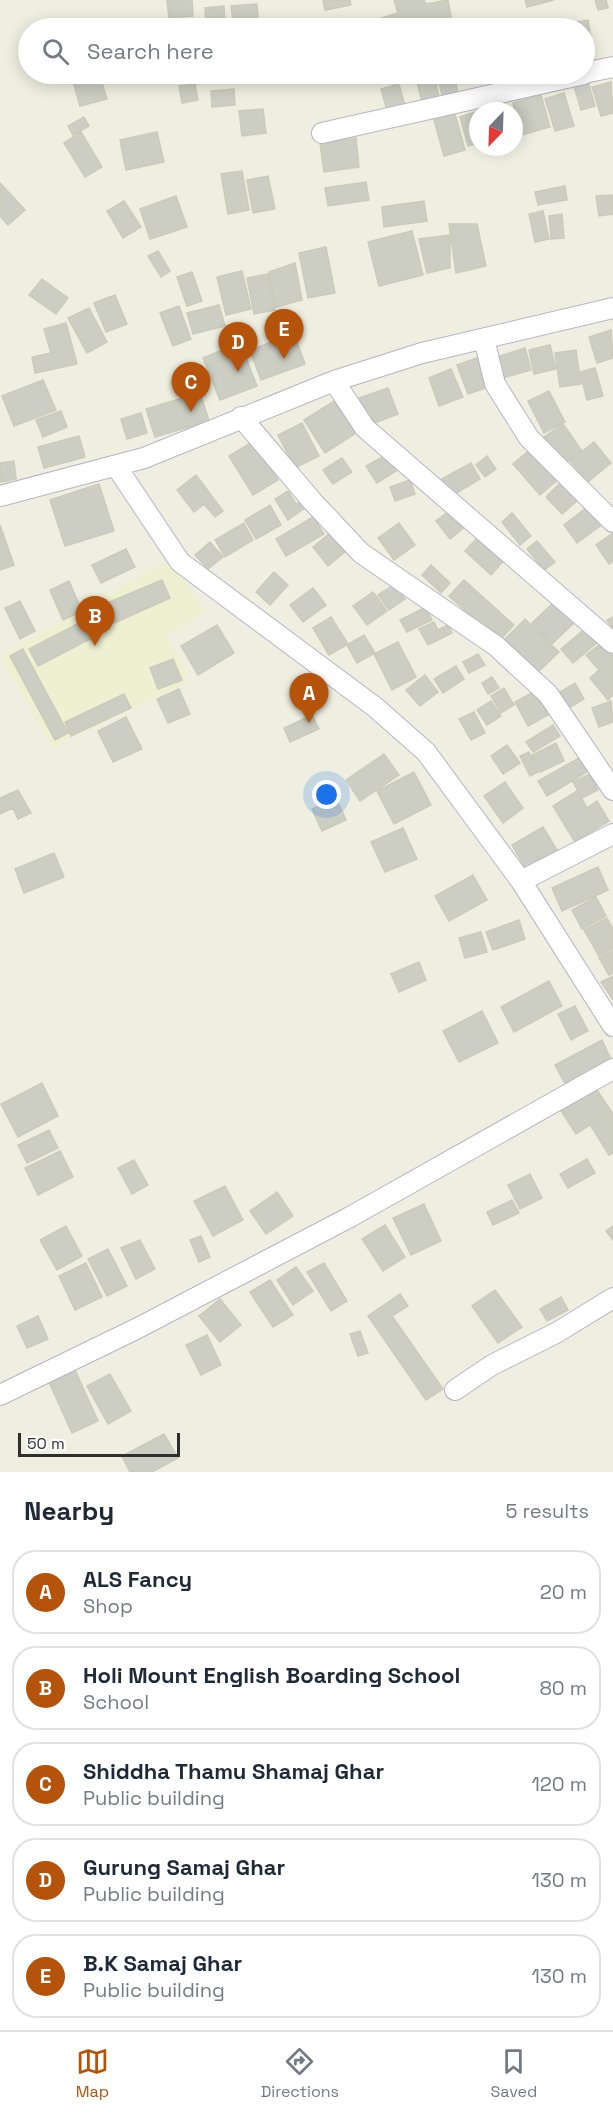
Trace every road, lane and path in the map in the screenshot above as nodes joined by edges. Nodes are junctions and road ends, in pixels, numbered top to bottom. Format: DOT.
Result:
graph roads {
  1 [pos="613,67"];
  2 [pos="595,71"];
  3 [pos="536,84"];
  4 [pos="322,133"];
  5 [pos="613,308"];
  6 [pos="484,339"];
  7 [pos="334,381"];
  8 [pos="241,417"];
  9 [pos="116,466"];
  10 [pos="0,496"];
  11 [pos="613,522"];
  12 [pos="613,643"];
  13 [pos="613,790"];
  14 [pos="613,834"];
  15 [pos="521,881"];
  16 [pos="613,1026"];
  17 [pos="613,1069"];
  18 [pos="613,1298"];
  19 [pos="454,1390"];
  20 [pos="0,1395"];
  1 -- 2 [label="street"];
  3 -- 4 [label="street"];
  5 -- 6 [label="street"];
  6 -- 7 [label="street"];
  6 -- 11 [label="street"];
  7 -- 8 [label="street"];
  7 -- 12 [label="street"];
  8 -- 9 [label="street"];
  8 -- 13 [label="street"];
  9 -- 10 [label="street"];
  9 -- 15 [label="street"];
  14 -- 15 [label="street"];
  15 -- 16 [label="street"];
  17 -- 20 [label="street"];
  18 -- 19 [label="street"];
}
